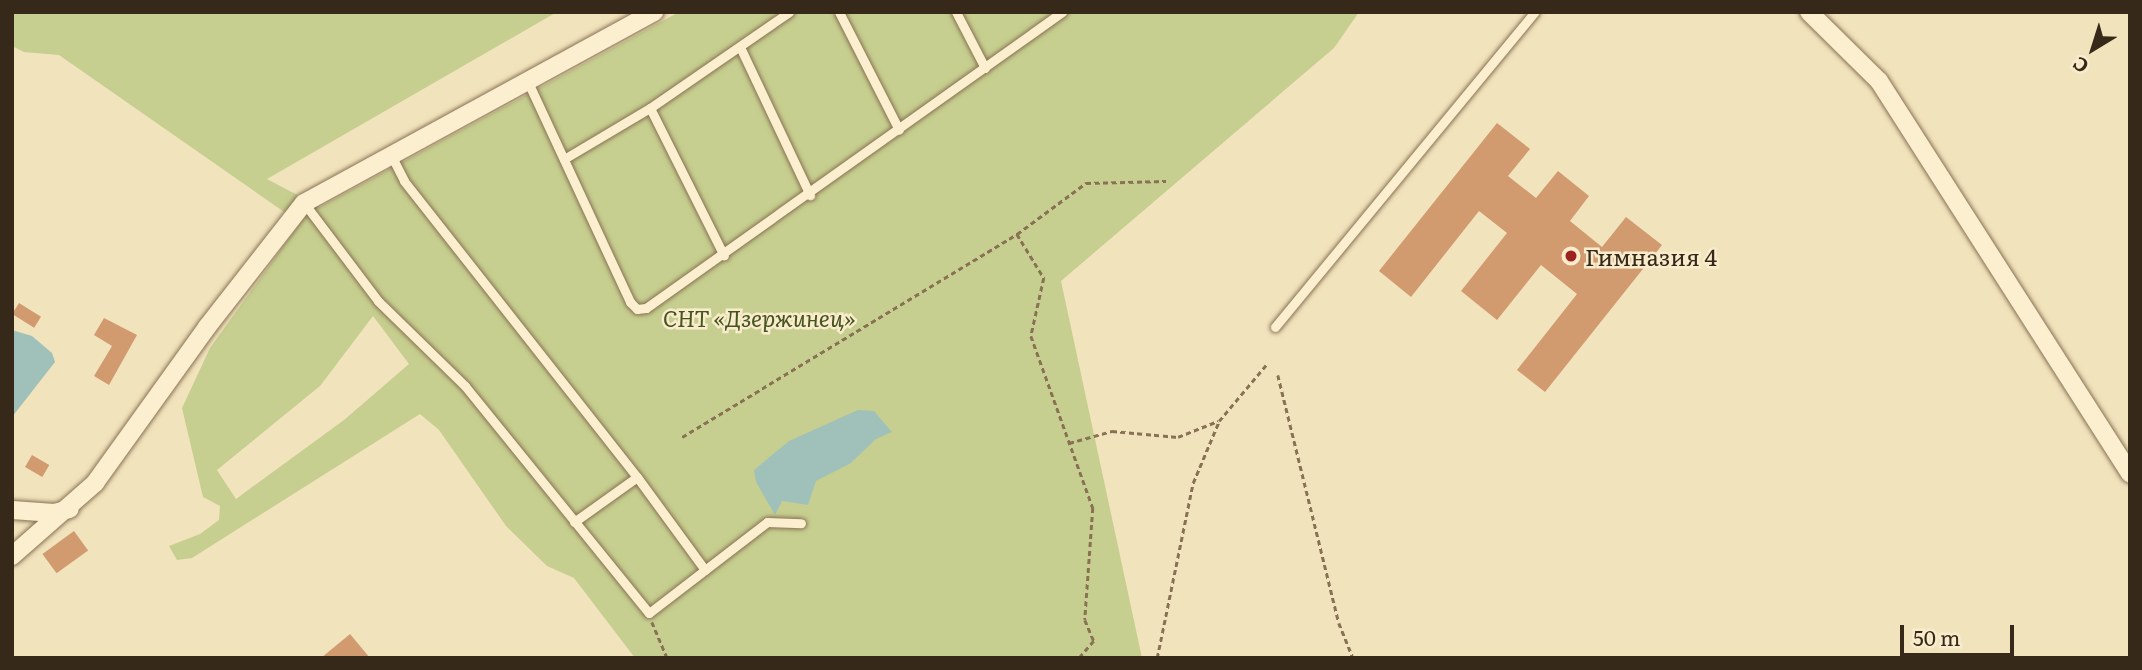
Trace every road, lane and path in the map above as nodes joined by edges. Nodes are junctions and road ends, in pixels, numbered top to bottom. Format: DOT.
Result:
graph roads {
  1 [pos="654,12"];
  2 [pos="789,12"];
  3 [pos="839,12"];
  4 [pos="956,12"];
  5 [pos="1062,12"];
  6 [pos="1535,12"];
  7 [pos="1809,12"];
  8 [pos="740,47"];
  9 [pos="985,68"];
  10 [pos="527,80"];
  11 [pos="650,108"];
  12 [pos="899,130"];
  13 [pos="390,153"];
  14 [pos="564,159"];
  15 [pos="1166,181"];
  16 [pos="810,195"];
  17 [pos="304,203"];
  18 [pos="1017,234"];
  19 [pos="724,256"];
  20 [pos="1275,327"];
  21 [pos="1266,365"];
  22 [pos="1278,375"];
  23 [pos="1219,421"];
  24 [pos="682,437"];
  25 [pos="1069,443"];
  26 [pos="2130,474"];
  27 [pos="636,477"];
  28 [pos="70,509"];
  29 [pos="12,510"];
  30 [pos="575,522"];
  31 [pos="801,523"];
  32 [pos="12,556"];
  33 [pos="705,570"];
  34 [pos="649,613"];
  35 [pos="667,658"];
  36 [pos="1079,658"];
  37 [pos="1157,658"];
  38 [pos="1353,658"];
  1 -- 10 [label="street"];
  2 -- 8 [label="lane"];
  3 -- 12 [label="lane"];
  4 -- 9 [label="lane"];
  5 -- 9 [label="lane"];
  6 -- 20 [label="lane"];
  7 -- 26 [label="street"];
  8 -- 11 [label="lane"];
  8 -- 16 [label="lane"];
  9 -- 12 [label="lane"];
  10 -- 13 [label="street"];
  10 -- 14 [label="lane"];
  11 -- 14 [label="lane"];
  11 -- 19 [label="lane"];
  12 -- 16 [label="lane"];
  13 -- 17 [label="street"];
  13 -- 27 [label="lane"];
  14 -- 19 [label="lane"];
  15 -- 18 [label="path"];
  16 -- 19 [label="lane"];
  17 -- 28 [label="street"];
  17 -- 30 [label="lane"];
  18 -- 24 [label="path"];
  18 -- 25 [label="path"];
  21 -- 23 [label="path"];
  22 -- 38 [label="path"];
  23 -- 25 [label="path"];
  23 -- 37 [label="path"];
  25 -- 36 [label="path"];
  27 -- 30 [label="lane"];
  27 -- 33 [label="lane"];
  28 -- 29 [label="street"];
  28 -- 32 [label="street"];
  30 -- 34 [label="lane"];
  31 -- 33 [label="lane"];
  33 -- 34 [label="lane"];
  34 -- 35 [label="path"];
}
